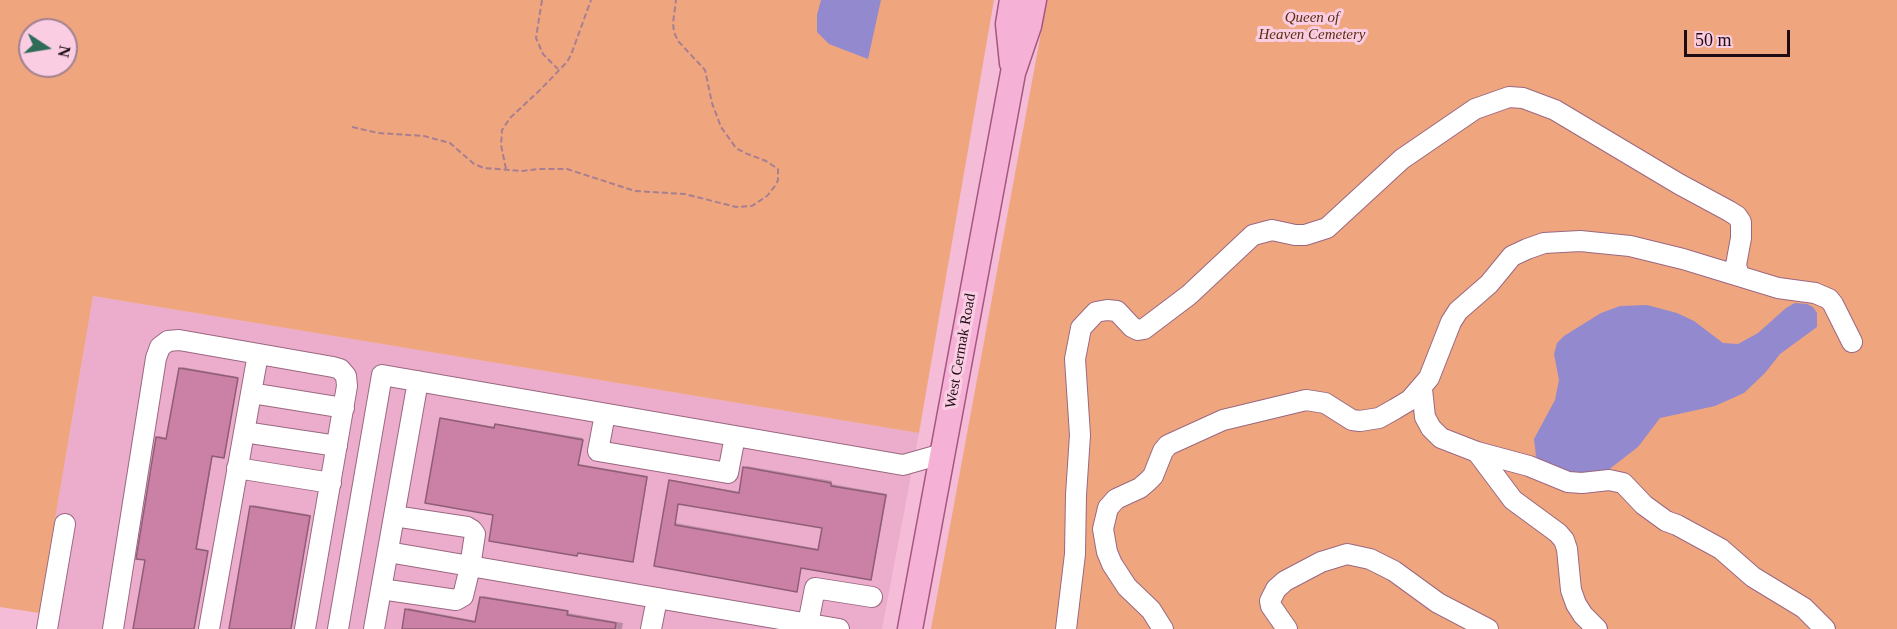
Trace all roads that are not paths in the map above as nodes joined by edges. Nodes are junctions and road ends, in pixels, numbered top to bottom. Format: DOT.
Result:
graph roads {
  1 [pos="1012,0"];
  2 [pos="1034,0"];
  3 [pos="1013,73"];
  4 [pos="1739,276"];
  5 [pos="1852,342"];
  6 [pos="258,354"];
  7 [pos="418,381"];
  8 [pos="1422,389"];
  9 [pos="251,393"];
  10 [pos="344,408"];
  11 [pos="605,414"];
  12 [pos="244,432"];
  13 [pos="735,436"];
  14 [pos="337,446"];
  15 [pos="1478,452"];
  16 [pos="942,454"];
  17 [pos="903,465"];
  18 [pos="237,468"];
  19 [pos="331,483"];
  20 [pos="937,485"];
  21 [pos="394,516"];
  22 [pos="65,524"];
  23 [pos="388,552"];
  24 [pos="470,567"];
  25 [pos="381,589"];
  26 [pos="872,597"];
  27 [pos="657,599"];
  28 [pos="807,626"];
  29 [pos="47,629"];
  30 [pos="113,629"];
  31 [pos="209,629"];
  32 [pos="305,629"];
  33 [pos="338,629"];
  34 [pos="374,629"];
  35 [pos="651,629"];
  36 [pos="840,629"];
  37 [pos="910,629"];
  38 [pos="1066,629"];
  39 [pos="1163,629"];
  40 [pos="1287,629"];
  41 [pos="1488,629"];
  42 [pos="1597,629"];
  43 [pos="1825,629"];
  1 -- 3 [label="main road, West Cermak Road"];
  2 -- 3 [label="main road, West Cermak Road"];
  3 -- 16 [label="main road, West Cermak Road"];
  4 -- 5 [label="lane"];
  4 -- 8 [label="lane"];
  4 -- 38 [label="lane"];
  6 -- 9 [label="lane"];
  6 -- 10 [label="lane"];
  6 -- 30 [label="lane"];
  7 -- 11 [label="lane"];
  7 -- 21 [label="lane"];
  7 -- 33 [label="lane"];
  8 -- 15 [label="lane"];
  8 -- 39 [label="lane"];
  9 -- 10 [label="lane"];
  9 -- 12 [label="lane"];
  10 -- 14 [label="lane"];
  11 -- 13 [label="lane"];
  11 -- 13 [label="lane"];
  12 -- 14 [label="lane"];
  12 -- 18 [label="lane"];
  13 -- 17 [label="lane"];
  14 -- 19 [label="lane"];
  15 -- 42 [label="lane"];
  15 -- 43 [label="lane"];
  16 -- 17 [label="lane"];
  16 -- 20 [label="main road, West Cermak Road"];
  17 -- 20 [label="lane"];
  18 -- 19 [label="lane"];
  18 -- 31 [label="lane"];
  19 -- 32 [label="lane"];
  20 -- 37 [label="main road, West Cermak Road"];
  21 -- 23 [label="lane"];
  21 -- 24 [label="lane"];
  22 -- 29 [label="lane"];
  23 -- 24 [label="lane"];
  23 -- 25 [label="lane"];
  24 -- 25 [label="lane"];
  24 -- 27 [label="lane"];
  25 -- 34 [label="lane"];
  26 -- 28 [label="lane"];
  27 -- 28 [label="lane"];
  27 -- 35 [label="lane"];
  28 -- 36 [label="lane"];
  40 -- 41 [label="lane"];
}
